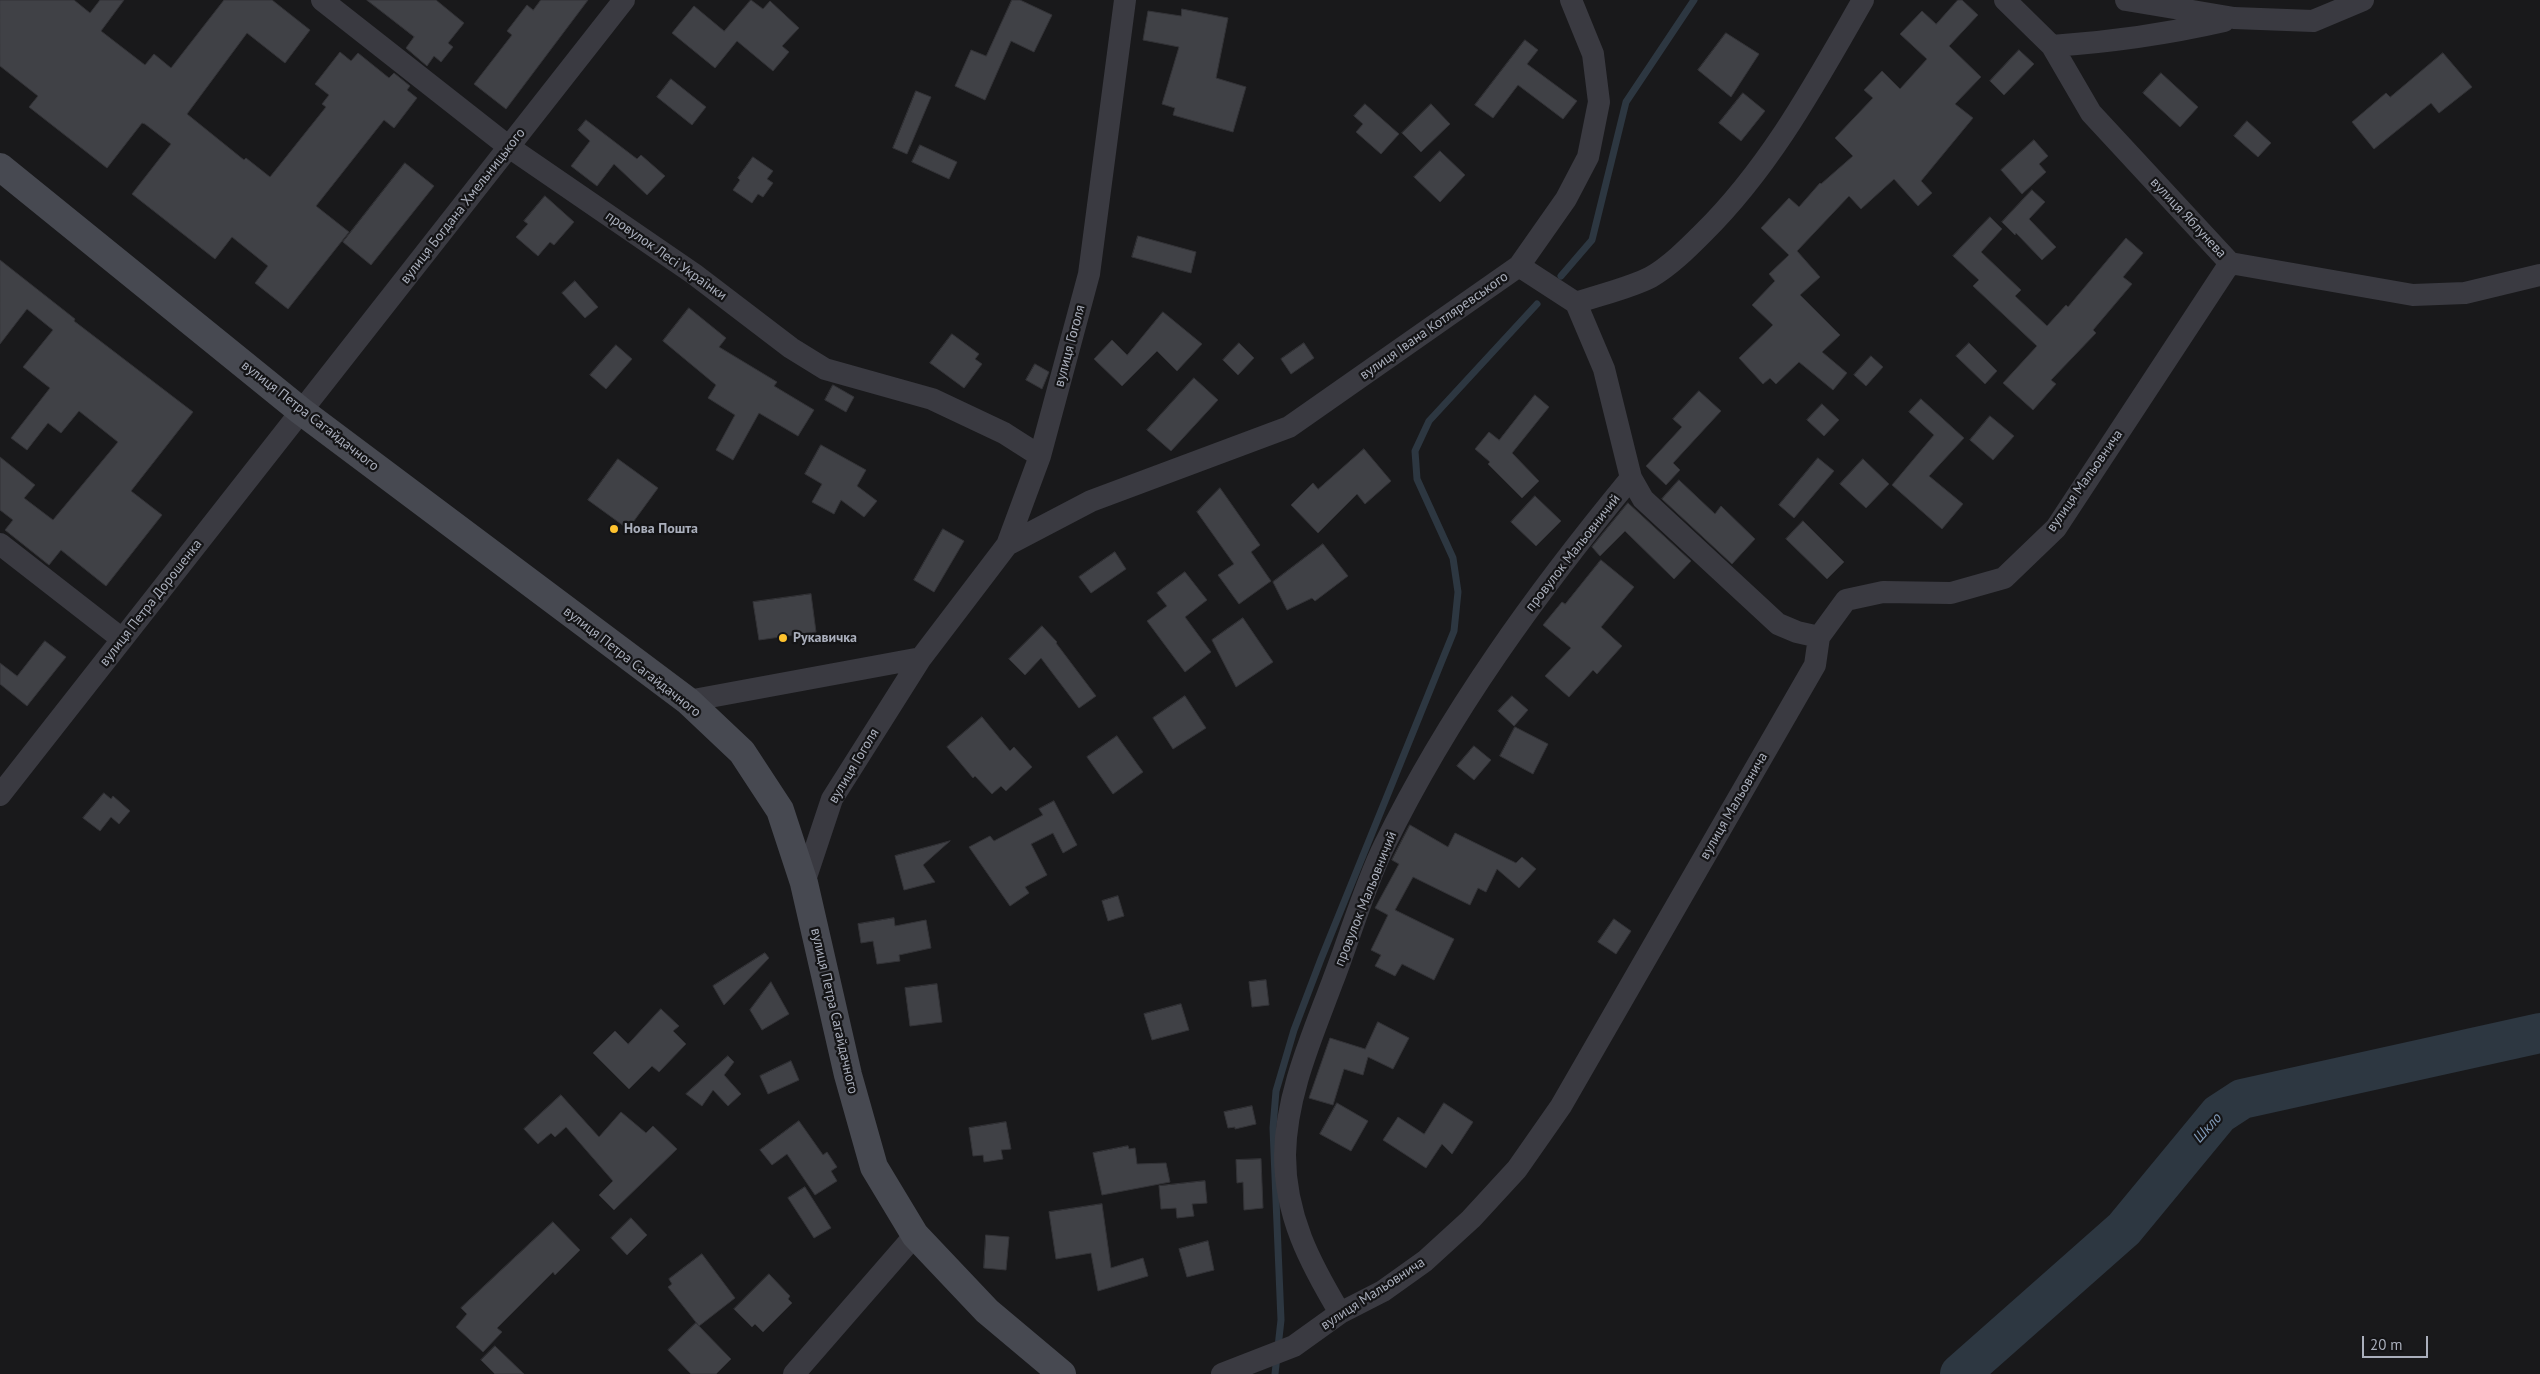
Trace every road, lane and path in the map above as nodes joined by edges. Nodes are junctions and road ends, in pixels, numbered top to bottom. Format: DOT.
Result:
graph roads {
  1 [pos="322,0"];
  2 [pos="624,0"];
  3 [pos="1125,0"];
  4 [pos="1571,0"];
  5 [pos="1864,0"];
  6 [pos="2004,0"];
  7 [pos="2126,0"];
  8 [pos="2363,0"];
  9 [pos="2234,18"];
  10 [pos="2052,46"];
  11 [pos="509,147"];
  12 [pos="0,167"];
  13 [pos="2230,263"];
  14 [pos="1519,266"];
  15 [pos="2540,275"];
  16 [pos="1576,303"];
  17 [pos="301,412"];
  18 [pos="1040,456"];
  19 [pos="1631,478"];
  20 [pos="0,544"];
  21 [pos="1007,545"];
  22 [pos="1819,637"];
  23 [pos="122,639"];
  24 [pos="921,658"];
  25 [pos="688,701"];
  26 [pos="0,795"];
  27 [pos="804,883"];
  28 [pos="915,1235"];
  29 [pos="1340,1313"];
  30 [pos="794,1374"];
  31 [pos="1062,1374"];
  32 [pos="1222,1374"];
  1 -- 11 [label="street, провулок Лесі Українки"];
  2 -- 11 [label="street, вулиця Богдана Хмельницького"];
  3 -- 18 [label="street, вулиця Гоголя"];
  4 -- 14 [label="street"];
  5 -- 16 [label="street"];
  6 -- 10 [label="street, вулиця Яблунева"];
  7 -- 9 [label="street"];
  8 -- 9 [label="street"];
  9 -- 10 [label="street"];
  10 -- 13 [label="street, вулиця Яблунева"];
  11 -- 17 [label="street, вулиця Богдана Хмельницького"];
  11 -- 18 [label="street, провулок Лесі Українки"];
  12 -- 17 [label="street, вулиця Петра Сагайдачного"];
  13 -- 15 [label="street, вулиця Яблунева"];
  13 -- 22 [label="street, вулиця Мальовнича"];
  14 -- 16 [label="street, вулиця Івана Котляревського"];
  14 -- 21 [label="street, вулиця Івана Котляревського"];
  16 -- 19 [label="street, провулок Мальовничий"];
  17 -- 23 [label="street, вулиця Петра Дорошенка"];
  17 -- 25 [label="street, вулиця Петра Сагайдачного"];
  18 -- 21 [label="street, вулиця Гоголя"];
  19 -- 22 [label="street, провулок Мальовничий"];
  19 -- 29 [label="street, провулок Мальовничий"];
  20 -- 23 [label="street"];
  21 -- 24 [label="street, вулиця Гоголя"];
  22 -- 29 [label="street, вулиця Мальовнича"];
  23 -- 26 [label="street, вулиця Петра Дорошенка"];
  24 -- 25 [label="street"];
  24 -- 27 [label="street, вулиця Гоголя"];
  25 -- 27 [label="street, вулиця Петра Сагайдачного"];
  27 -- 28 [label="street, вулиця Петра Сагайдачного"];
  28 -- 30 [label="street"];
  28 -- 31 [label="street, вулиця Петра Сагайдачного"];
  29 -- 32 [label="street, вулиця Мальовнича"];
}
